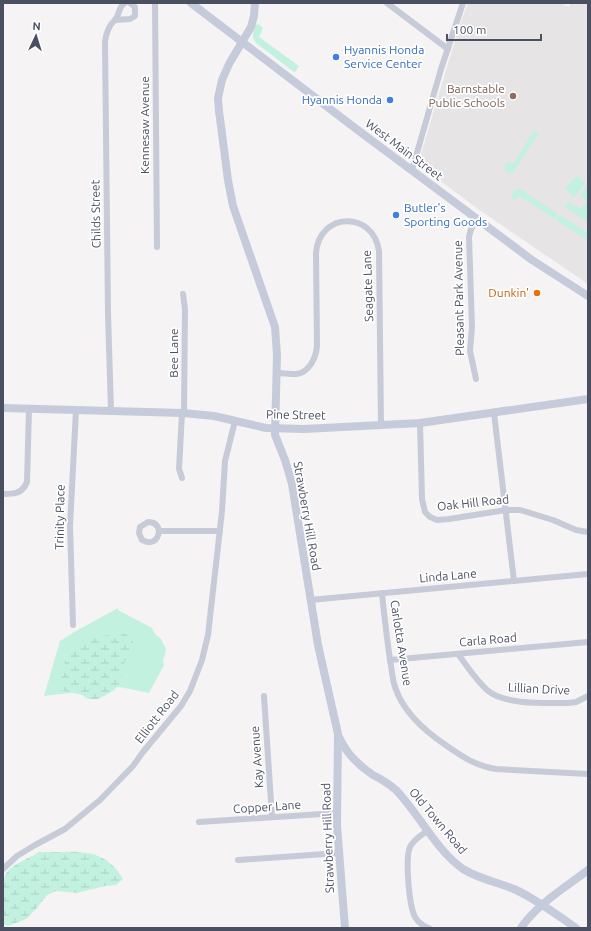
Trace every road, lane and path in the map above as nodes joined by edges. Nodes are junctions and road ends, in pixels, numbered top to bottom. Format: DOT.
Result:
graph roads {
  1 [pos="125,3"];
  2 [pos="130,3"];
  3 [pos="155,3"];
  4 [pos="191,3"];
  5 [pos="255,3"];
  6 [pos="387,3"];
  7 [pos="463,3"];
  8 [pos="115,20"];
  9 [pos="242,41"];
  10 [pos="448,49"];
  11 [pos="412,170"];
  12 [pos="478,219"];
  13 [pos="157,247"];
  14 [pos="183,294"];
  15 [pos="588,296"];
  16 [pos="276,373"];
  17 [pos="476,379"];
  18 [pos="588,399"];
  19 [pos="3,408"];
  20 [pos="29,409"];
  21 [pos="76,410"];
  22 [pos="111,411"];
  23 [pos="183,413"];
  24 [pos="494,413"];
  25 [pos="235,421"];
  26 [pos="420,423"];
  27 [pos="381,425"];
  28 [pos="274,428"];
  29 [pos="182,478"];
  30 [pos="3,494"];
  31 [pos="506,510"];
  32 [pos="159,531"];
  33 [pos="220,531"];
  34 [pos="588,532"];
  35 [pos="588,574"];
  36 [pos="514,581"];
  37 [pos="382,593"];
  38 [pos="310,600"];
  39 [pos="73,625"];
  40 [pos="588,642"];
  41 [pos="458,654"];
  42 [pos="390,660"];
  43 [pos="264,696"];
  44 [pos="588,696"];
  45 [pos="338,734"];
  46 [pos="588,774"];
  47 [pos="337,813"];
  48 [pos="272,817"];
  49 [pos="199,822"];
  50 [pos="428,830"];
  51 [pos="339,853"];
  52 [pos="238,860"];
  53 [pos="3,869"];
  54 [pos="588,870"];
  55 [pos="542,905"];
  56 [pos="345,928"];
  57 [pos="429,928"];
  58 [pos="521,928"];
  59 [pos="576,928"];
  1 -- 8 [label="street, Childs Street"];
  2 -- 8 [label="street"];
  3 -- 13 [label="street, Kennesaw Avenue"];
  4 -- 9 [label="main road, West Main Street"];
  5 -- 9 [label="main road, Strawberry Hill Road"];
  6 -- 10 [label="street"];
  7 -- 10 [label="street"];
  8 -- 22 [label="street, Childs Street"];
  9 -- 11 [label="main road, West Main Street"];
  9 -- 16 [label="main road, Strawberry Hill Road"];
  10 -- 11 [label="street"];
  11 -- 12 [label="main road, West Main Street"];
  12 -- 15 [label="main road, West Main Street"];
  12 -- 17 [label="street, Pleasant Park Avenue"];
  14 -- 23 [label="street, Bee Lane"];
  16 -- 27 [label="street, Seagate Lane"];
  16 -- 28 [label="main road, Strawberry Hill Road"];
  18 -- 24 [label="main road, Pine Street"];
  19 -- 20 [label="main road, Pine Street"];
  20 -- 21 [label="main road, Pine Street"];
  20 -- 30 [label="street"];
  21 -- 22 [label="main road, Pine Street"];
  21 -- 39 [label="street, Trinity Place"];
  22 -- 23 [label="main road, Pine Street"];
  23 -- 25 [label="main road, Pine Street"];
  23 -- 29 [label="street, Bee Lane"];
  24 -- 26 [label="main road, Pine Street"];
  24 -- 31 [label="street"];
  25 -- 28 [label="main road, Pine Street"];
  25 -- 33 [label="street, Elliott Road"];
  26 -- 27 [label="main road, Pine Street"];
  26 -- 31 [label="street, Oak Hill Road"];
  27 -- 28 [label="main road, Pine Street"];
  28 -- 38 [label="main road, Strawberry Hill Road"];
  31 -- 34 [label="street, Oak Hill Road"];
  31 -- 36 [label="street"];
  32 -- 33 [label="street"];
  33 -- 53 [label="street, Elliott Road"];
  35 -- 36 [label="street, Linda Lane"];
  36 -- 37 [label="street, Linda Lane"];
  37 -- 38 [label="street, Linda Lane"];
  37 -- 42 [label="street, Carlotta Avenue"];
  38 -- 45 [label="main road, Strawberry Hill Road"];
  40 -- 41 [label="street, Carla Road"];
  41 -- 42 [label="street, Carla Road"];
  41 -- 44 [label="street, Lillian Drive"];
  42 -- 46 [label="street, Carlotta Avenue"];
  43 -- 48 [label="street, Kay Avenue"];
  45 -- 47 [label="main road, Strawberry Hill Road"];
  45 -- 50 [label="main road, Old Town Road"];
  47 -- 48 [label="street, Copper Lane"];
  47 -- 51 [label="main road, Strawberry Hill Road"];
  48 -- 49 [label="street, Copper Lane"];
  50 -- 55 [label="main road, Old Town Road"];
  50 -- 57 [label="street"];
  51 -- 52 [label="street"];
  51 -- 56 [label="main road, Strawberry Hill Road"];
  54 -- 55 [label="main road"];
  55 -- 58 [label="main road"];
  55 -- 59 [label="main road, Old Town Road"];
}
